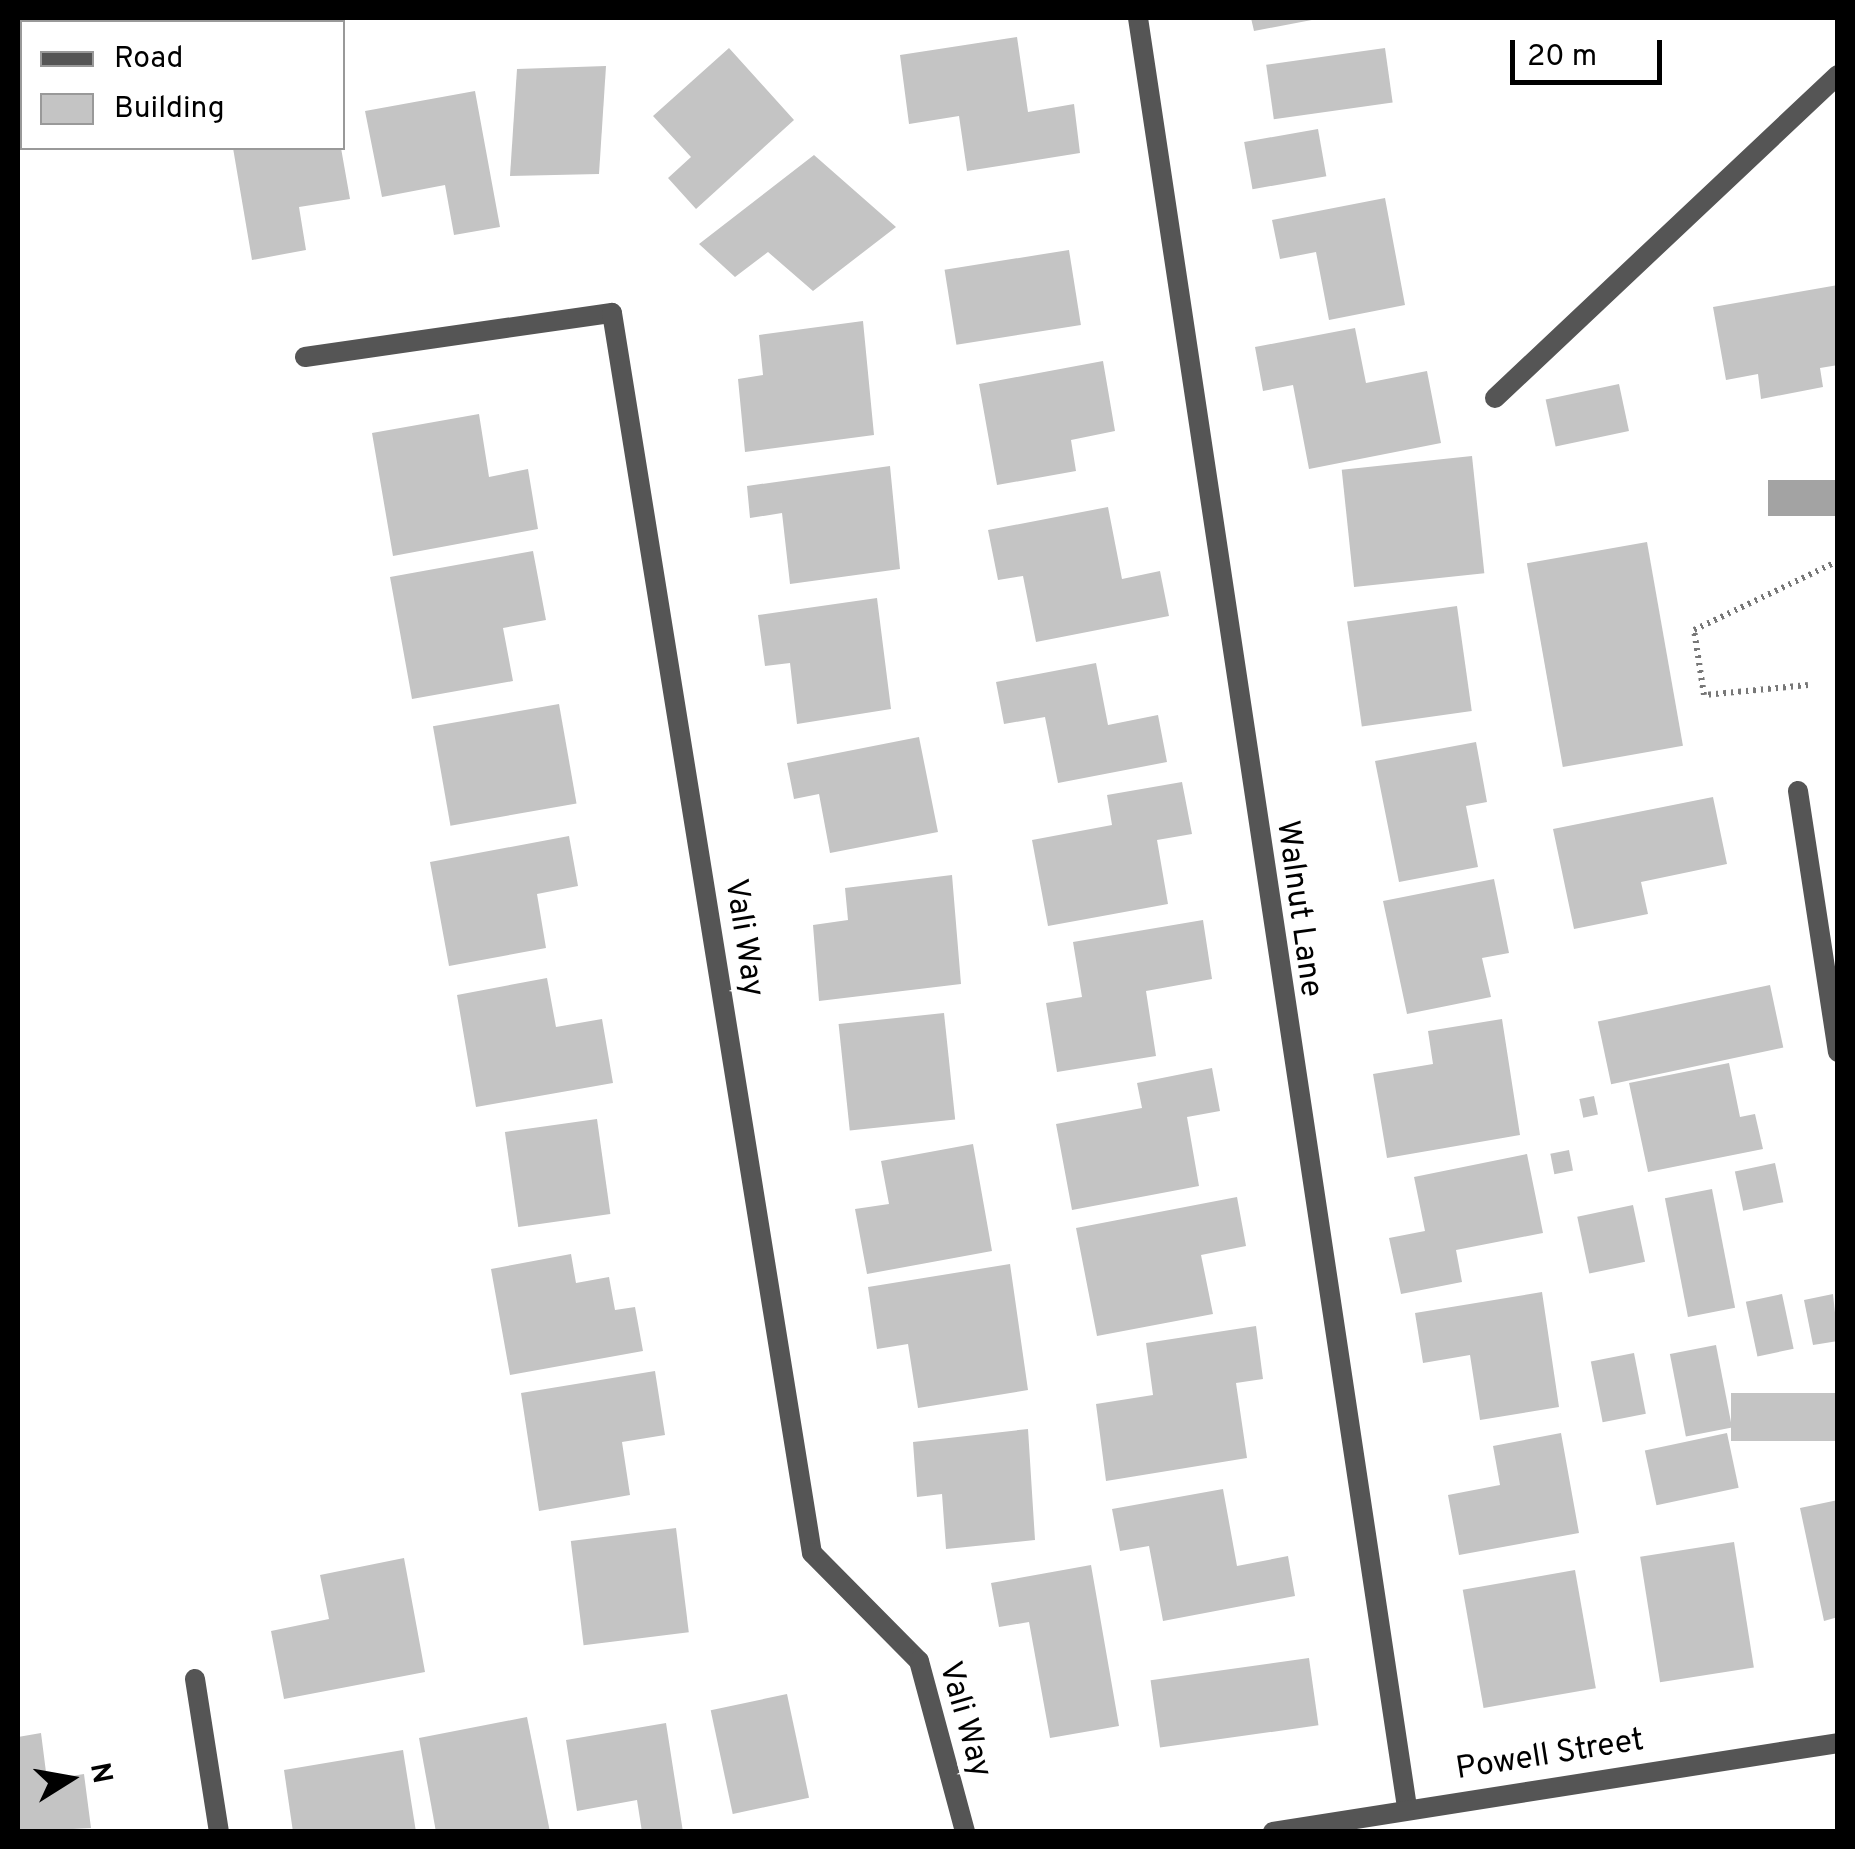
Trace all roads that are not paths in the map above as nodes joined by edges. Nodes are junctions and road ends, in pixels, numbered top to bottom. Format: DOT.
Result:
graph roads {
  1 [pos="1138,18"];
  2 [pos="1838,74"];
  3 [pos="305,358"];
  4 [pos="1495,398"];
  5 [pos="1798,791"];
  6 [pos="1838,1052"];
  7 [pos="195,1680"];
  8 [pos="1838,1743"];
  9 [pos="1407,1808"];
  10 [pos="219,1832"];
  11 [pos="965,1832"];
  12 [pos="1272,1832"];
  1 -- 9 [label="street, Walnut Lane"];
  2 -- 4 [label="street"];
  3 -- 11 [label="street, Vali Way"];
  5 -- 6 [label="street"];
  7 -- 10 [label="street"];
  8 -- 9 [label="street, Powell Street"];
  9 -- 12 [label="street, Powell Street"];
}
